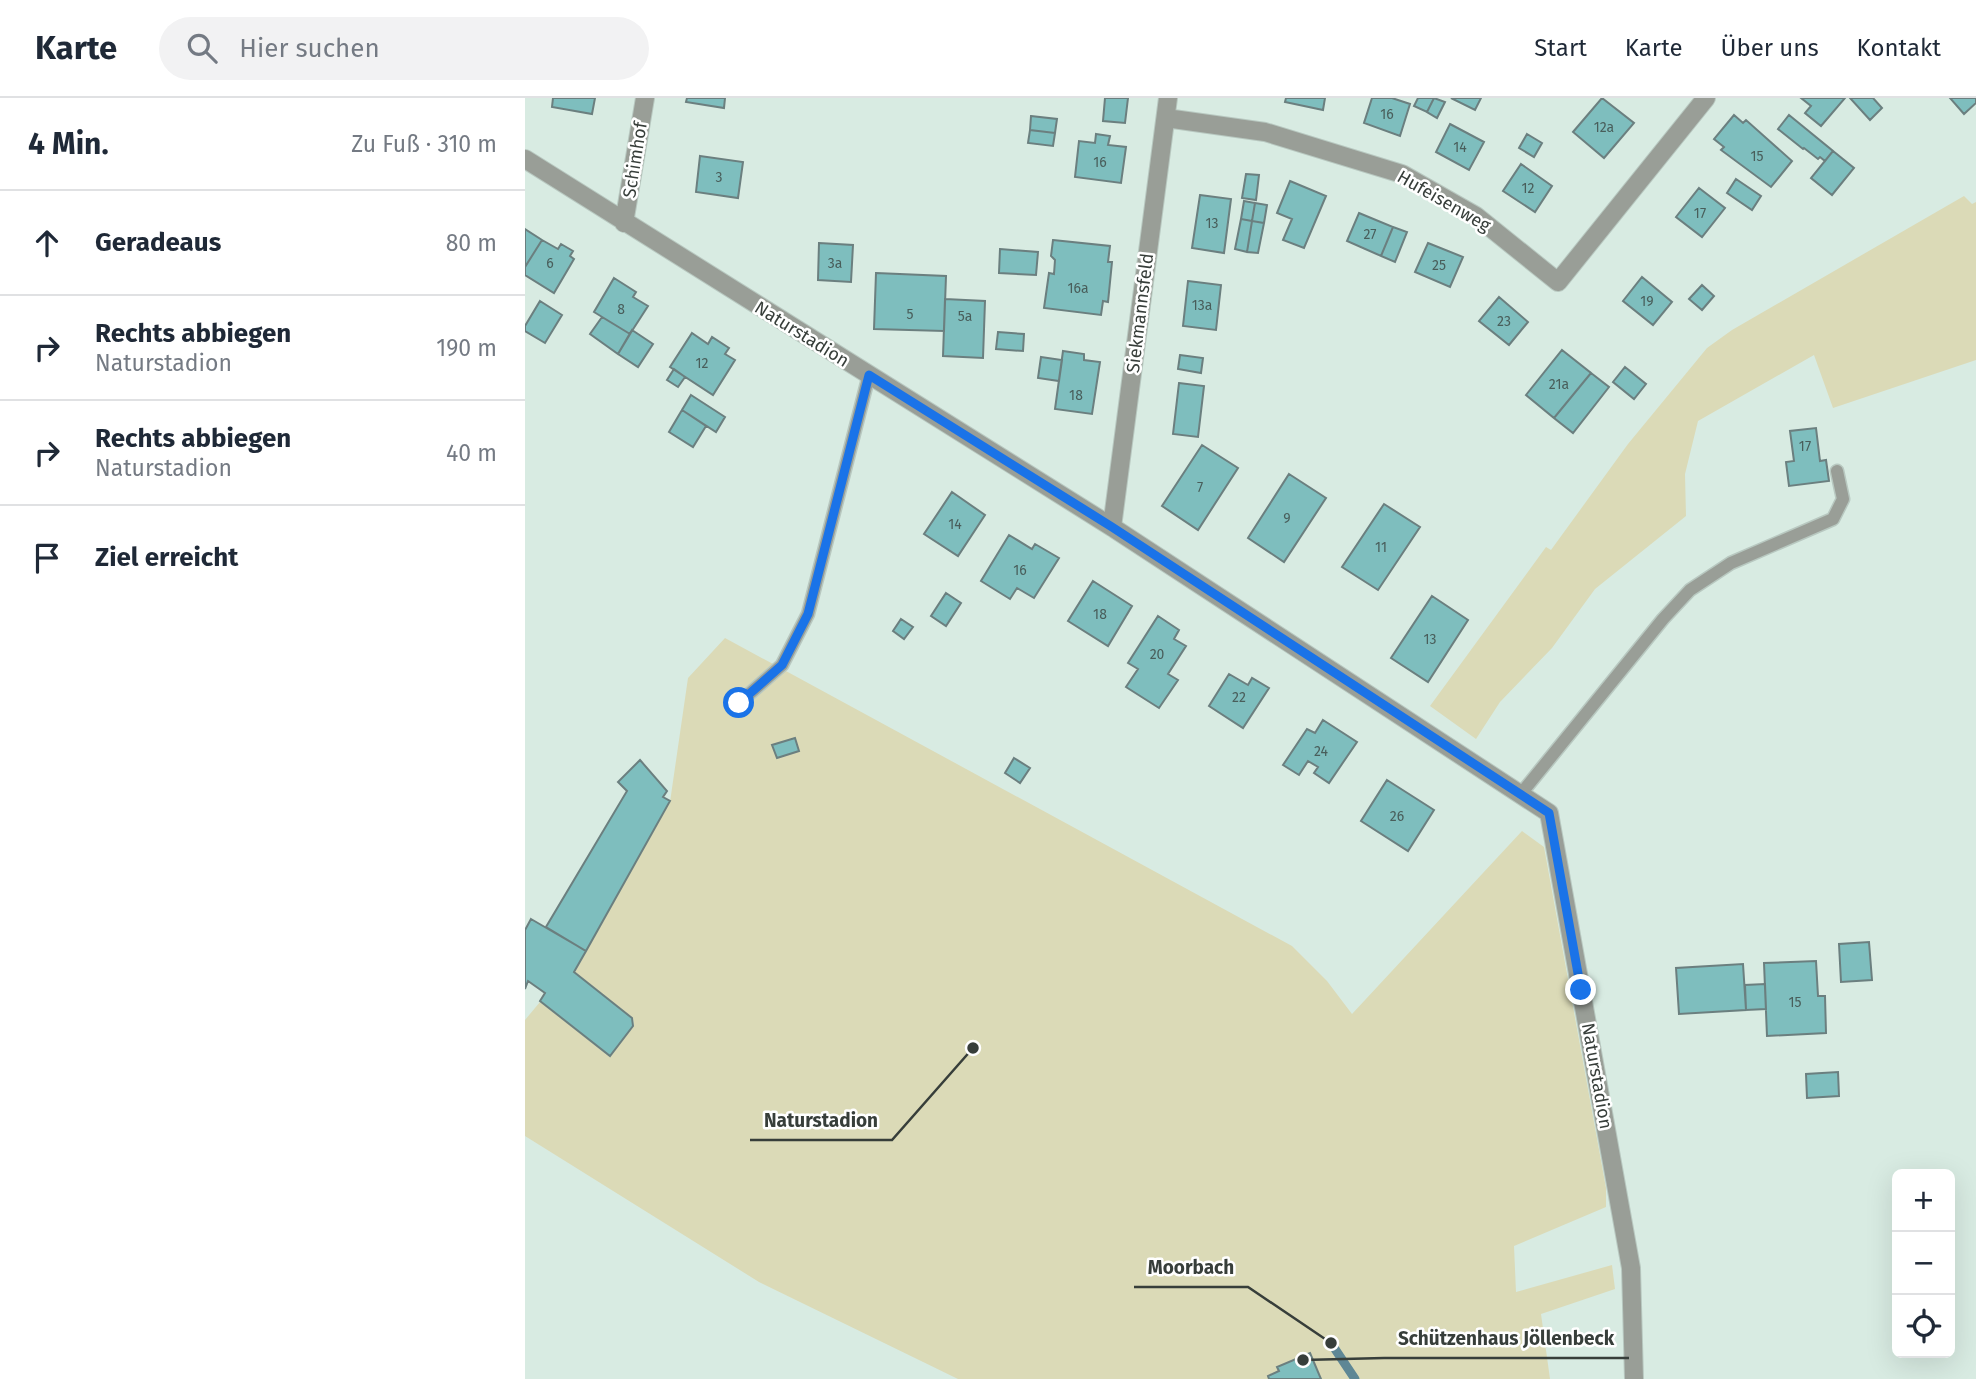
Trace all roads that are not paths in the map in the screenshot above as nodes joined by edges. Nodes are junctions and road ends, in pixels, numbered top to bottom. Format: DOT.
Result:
graph roads {
  1 [pos="645,98"];
  2 [pos="1168,98"];
  3 [pos="1706,98"];
  4 [pos="1166,118"];
  5 [pos="525,159"];
  6 [pos="624,223"];
  7 [pos="869,375"];
  8 [pos="1837,471"];
  9 [pos="1112,527"];
  10 [pos="739,703"];
  11 [pos="1520,794"];
  12 [pos="1634,1379"];
  1 -- 6 [label="street, Schimhof"];
  2 -- 4 [label="street, Siekmannsfeld"];
  3 -- 4 [label="street, Hufeisenweg"];
  4 -- 9 [label="street, Siekmannsfeld"];
  5 -- 6 [label="street, Naturstadion"];
  6 -- 7 [label="street, Naturstadion"];
  7 -- 9 [label="street, Naturstadion"];
  7 -- 10 [label="lane"];
  8 -- 11 [label="lane"];
  9 -- 11 [label="street, Naturstadion"];
  11 -- 12 [label="street, Naturstadion"];
}
